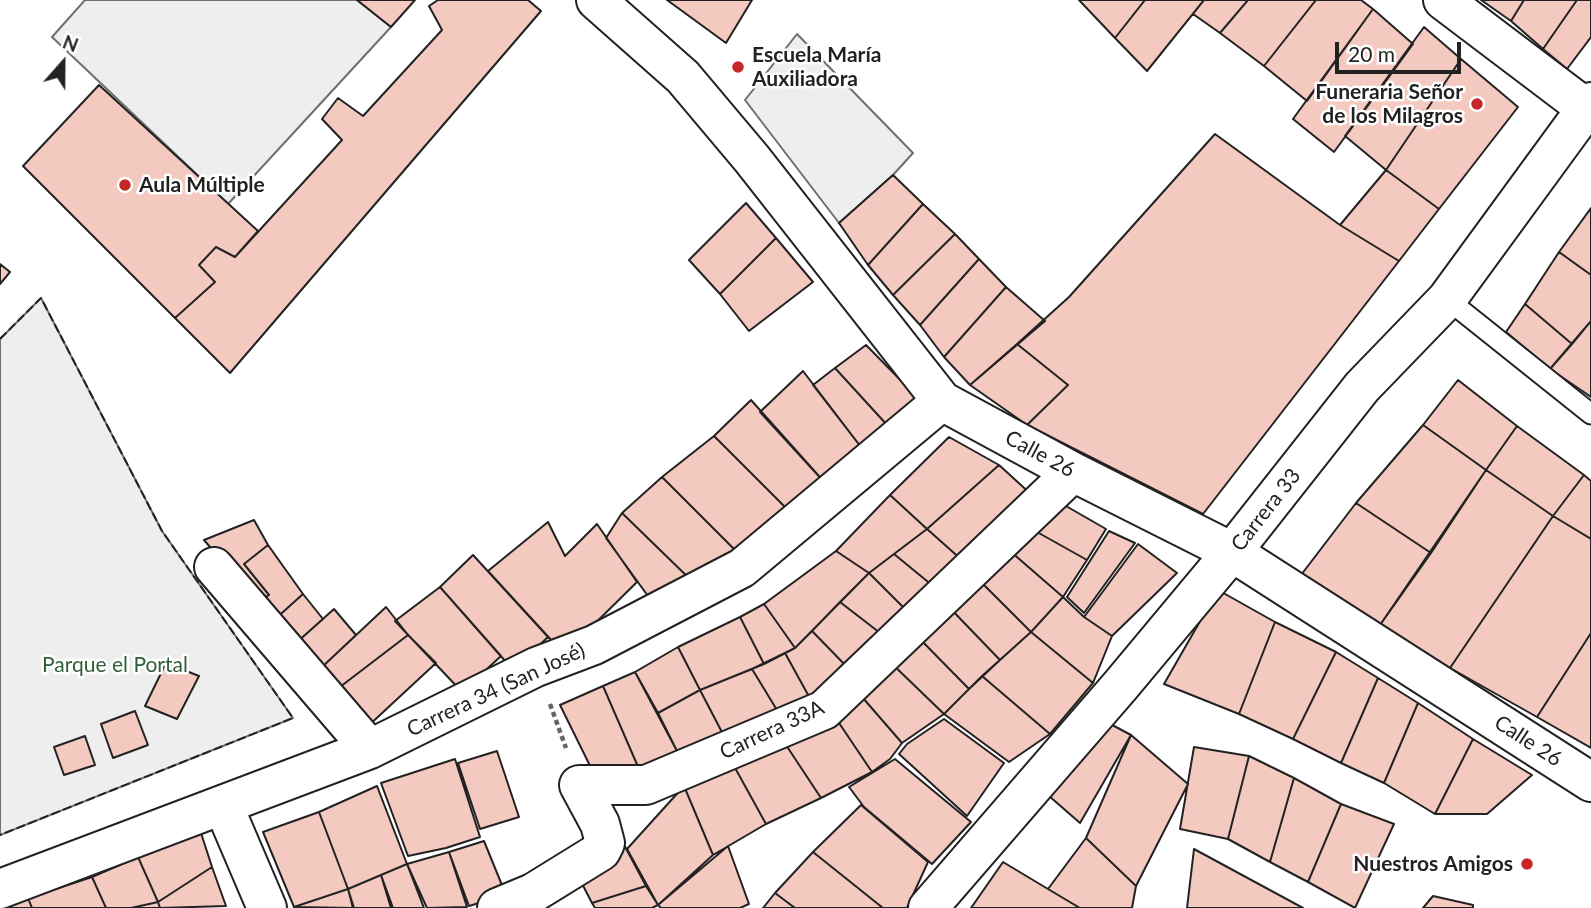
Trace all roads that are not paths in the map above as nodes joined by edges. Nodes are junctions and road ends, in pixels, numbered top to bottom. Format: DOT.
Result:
graph roads {
  1 [pos="596,0"];
  2 [pos="1443,0"];
  3 [pos="1589,108"];
  4 [pos="1447,299"];
  5 [pos="942,401"];
  6 [pos="1591,414"];
  7 [pos="1073,472"];
  8 [pos="1232,552"];
  9 [pos="214,567"];
  10 [pos="370,749"];
  11 [pos="1591,782"];
  12 [pos="223,805"];
  13 [pos="0,889"];
  14 [pos="266,908"];
  15 [pos="497,908"];
  16 [pos="928,908"];
  1 -- 5 [label="street, Calle 26"];
  2 -- 3 [label="street"];
  3 -- 4 [label="street, Carrera 33"];
  4 -- 6 [label="lane"];
  4 -- 8 [label="street, Carrera 33"];
  5 -- 7 [label="street, Calle 26"];
  5 -- 10 [label="street, Carrera 34 (San José)"];
  7 -- 8 [label="street, Calle 26"];
  7 -- 15 [label="street, Carrera 33A"];
  8 -- 11 [label="street, Calle 26"];
  8 -- 16 [label="street, Carrera 33"];
  9 -- 10 [label="street"];
  10 -- 12 [label="street, Carrera 34 (San José)"];
  12 -- 13 [label="street, Carrera 34 (San José)"];
  12 -- 14 [label="street"];
}
